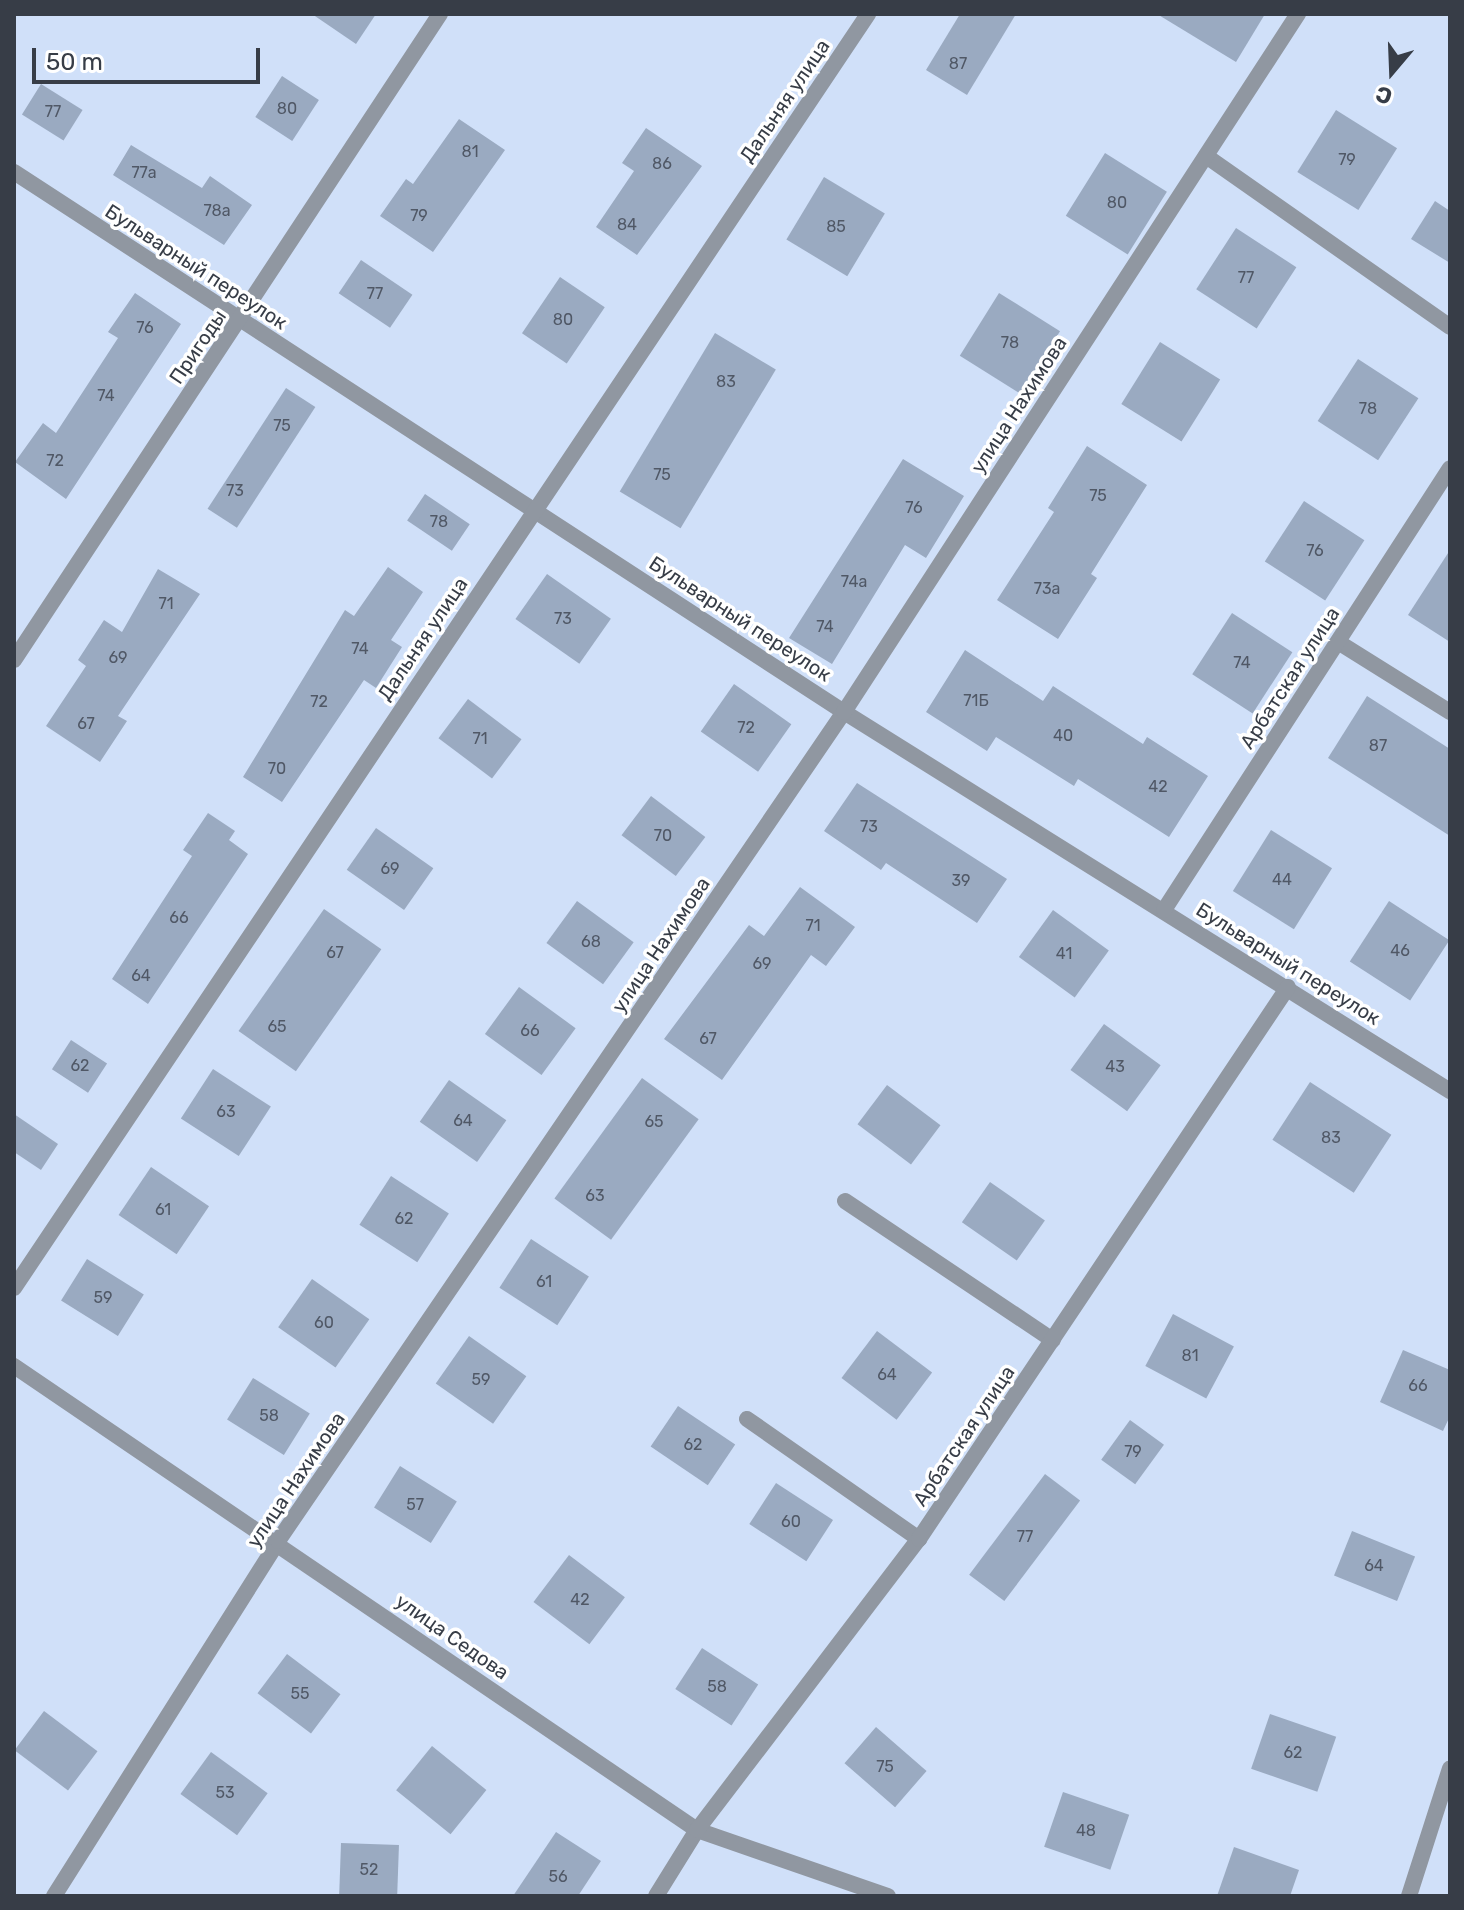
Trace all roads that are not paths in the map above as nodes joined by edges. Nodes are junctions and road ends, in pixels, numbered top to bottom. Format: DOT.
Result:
graph roads {
  1 [pos="440,14"];
  2 [pos="868,14"];
  3 [pos="1298,14"];
  4 [pos="1206,156"];
  5 [pos="14,172"];
  6 [pos="240,320"];
  7 [pos="1450,327"];
  8 [pos="1450,468"];
  9 [pos="535,507"];
  10 [pos="1338,642"];
  11 [pos="14,660"];
  12 [pos="844,712"];
  13 [pos="1450,712"];
  14 [pos="1164,910"];
  15 [pos="1288,987"];
  16 [pos="1450,1091"];
  17 [pos="845,1201"];
  18 [pos="14,1288"];
  19 [pos="1053,1340"];
  20 [pos="14,1366"];
  21 [pos="747,1419"];
  22 [pos="919,1539"];
  23 [pos="278,1541"];
  24 [pos="1450,1768"];
  25 [pos="697,1830"];
  26 [pos="54,1896"];
  27 [pos="656,1896"];
  28 [pos="888,1896"];
  29 [pos="1409,1896"];
  1 -- 6 [label="street, Пригоды"];
  2 -- 9 [label="street, Дальняя улица"];
  3 -- 4 [label="street, улица Нахимова"];
  4 -- 7 [label="street"];
  4 -- 12 [label="street, улица Нахимова"];
  5 -- 6 [label="street, Бульварный переулок"];
  6 -- 9 [label="street, Бульварный переулок"];
  6 -- 11 [label="street, Пригоды"];
  8 -- 10 [label="street, Арбатская улица"];
  9 -- 12 [label="street, Бульварный переулок"];
  9 -- 18 [label="street, Дальняя улица"];
  10 -- 13 [label="street"];
  10 -- 14 [label="street, Арбатская улица"];
  12 -- 14 [label="street, Бульварный переулок"];
  12 -- 23 [label="street, улица Нахимова"];
  14 -- 15 [label="street, Бульварный переулок"];
  15 -- 16 [label="street, Бульварный переулок"];
  15 -- 19 [label="street, Арбатская улица"];
  17 -- 19 [label="street"];
  19 -- 22 [label="street, Арбатская улица"];
  20 -- 23 [label="street, улица Седова"];
  21 -- 22 [label="street"];
  22 -- 25 [label="street, Арбатская улица"];
  23 -- 25 [label="street, улица Седова"];
  23 -- 26 [label="street, улица Нахимова"];
  24 -- 29 [label="street"];
  25 -- 27 [label="street, Арбатская улица"];
  25 -- 28 [label="street, улица Седова"];
}
